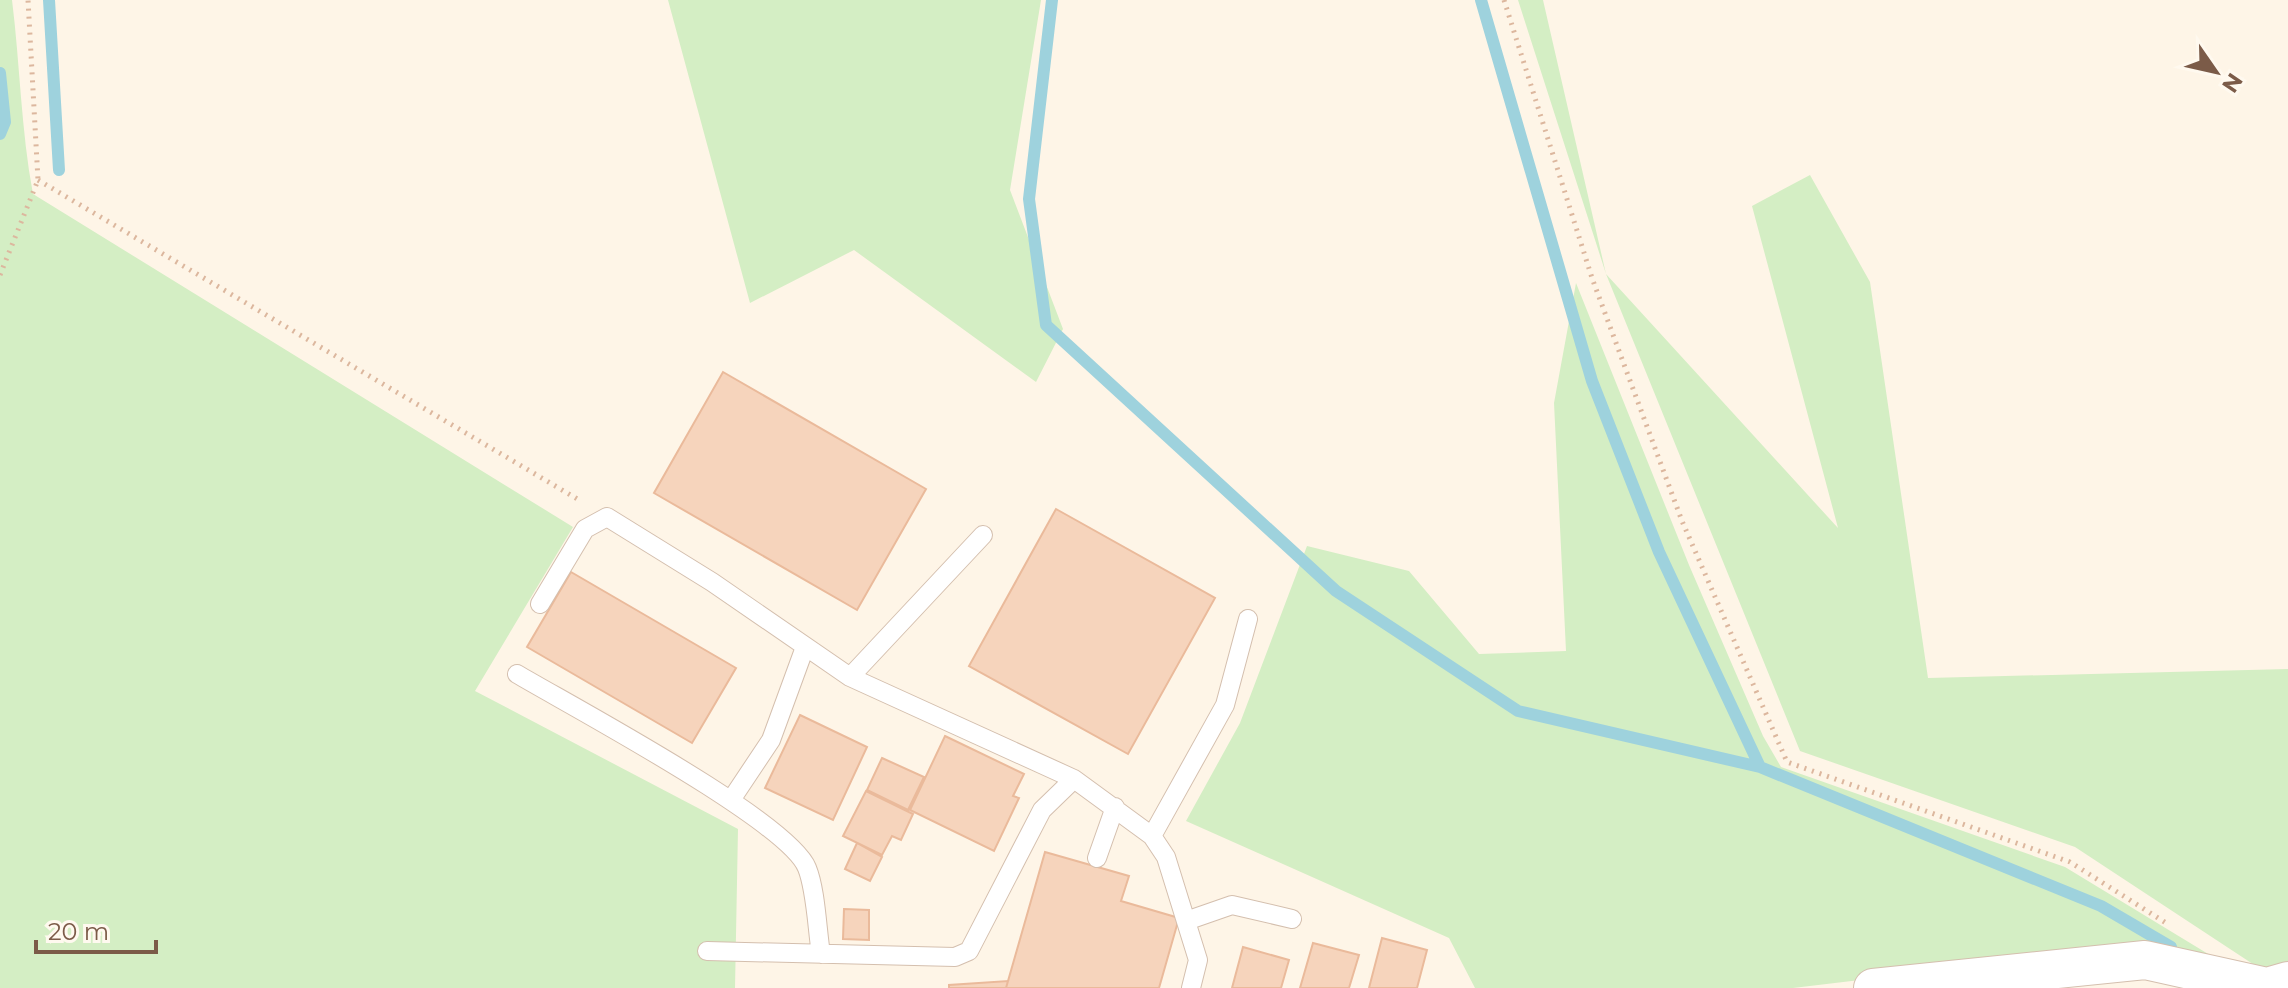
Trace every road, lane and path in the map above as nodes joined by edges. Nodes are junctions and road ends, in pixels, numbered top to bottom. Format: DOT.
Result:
graph roads {
  1 [pos="28,0"];
  2 [pos="1504,0"];
  3 [pos="38,180"];
  4 [pos="0,275"];
  5 [pos="607,517"];
  6 [pos="983,535"];
  7 [pos="540,604"];
  8 [pos="1248,619"];
  9 [pos="805,647"];
  10 [pos="517,674"];
  11 [pos="850,677"];
  12 [pos="1074,779"];
  13 [pos="731,800"];
  14 [pos="1115,807"];
  15 [pos="1152,836"];
  16 [pos="1097,858"];
  17 [pos="1292,919"];
  18 [pos="1186,921"];
  19 [pos="2175,929"];
  20 [pos="707,951"];
  21 [pos="821,954"];
  22 [pos="2288,981"];
  23 [pos="1191,988"];
  24 [pos="1873,988"];
  1 -- 3 [label="path"];
  2 -- 19 [label="path"];
  3 -- 4 [label="path"];
  3 -- 5 [label="path"];
  5 -- 7 [label="lane"];
  5 -- 9 [label="lane"];
  6 -- 11 [label="lane"];
  8 -- 15 [label="lane"];
  9 -- 11 [label="lane"];
  9 -- 13 [label="lane"];
  10 -- 13 [label="lane"];
  11 -- 12 [label="lane"];
  12 -- 14 [label="lane"];
  12 -- 21 [label="lane"];
  13 -- 21 [label="lane"];
  14 -- 15 [label="lane"];
  14 -- 16 [label="lane"];
  15 -- 18 [label="lane"];
  17 -- 18 [label="lane"];
  18 -- 23 [label="lane"];
  20 -- 21 [label="lane"];
  22 -- 24 [label="street"];
}
